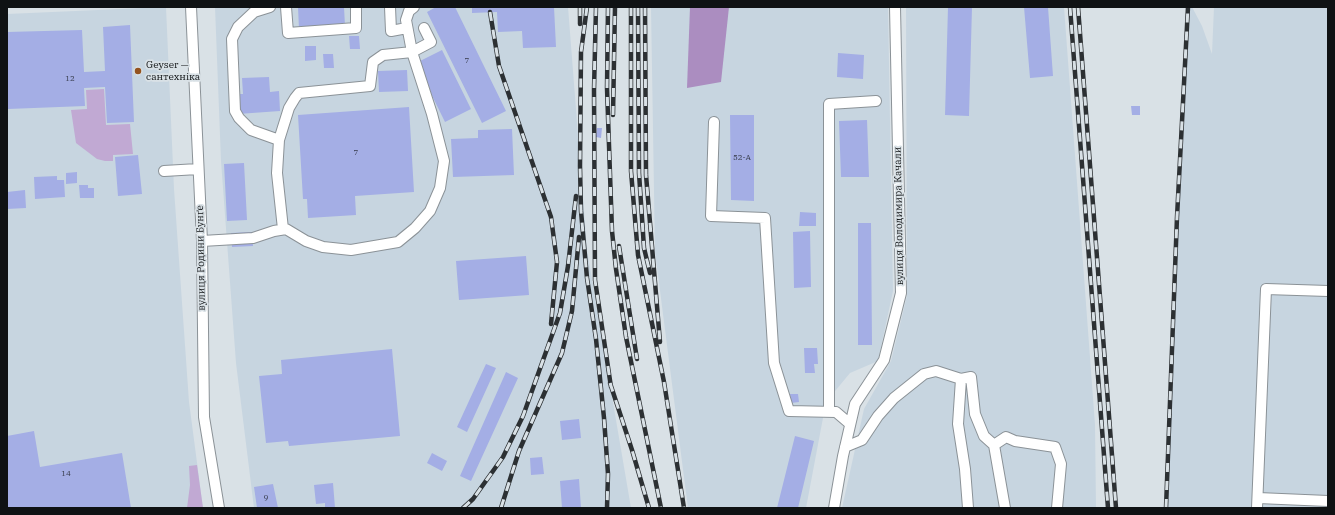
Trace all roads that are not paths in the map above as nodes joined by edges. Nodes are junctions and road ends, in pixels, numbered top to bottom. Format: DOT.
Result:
graph roads {
  1 [pos="191,7"];
  2 [pos="270,7"];
  3 [pos="286,7"];
  4 [pos="356,7"];
  5 [pos="390,7"];
  6 [pos="414,7"];
  7 [pos="895,7"];
  8 [pos="407,28"];
  9 [pos="424,28"];
  10 [pos="412,52"];
  11 [pos="876,101"];
  12 [pos="714,122"];
  13 [pos="279,140"];
  14 [pos="198,169"];
  15 [pos="164,171"];
  16 [pos="283,229"];
  17 [pos="202,241"];
  18 [pos="1328,291"];
  19 [pos="962,379"];
  20 [pos="829,412"];
  21 [pos="850,424"];
  22 [pos="994,445"];
  23 [pos="845,447"];
  24 [pos="1328,501"];
  25 [pos="1257,503"];
  26 [pos="219,508"];
  27 [pos="834,508"];
  28 [pos="968,508"];
  29 [pos="1005,508"];
  30 [pos="1057,508"];
  1 -- 14 [label="street, вулиця Родини Бунґе"];
  2 -- 13 [label="street"];
  3 -- 4 [label="street"];
  5 -- 8 [label="street"];
  6 -- 8 [label="street"];
  7 -- 21 [label="street, вулиця Володимира Качали"];
  8 -- 10 [label="street"];
  9 -- 10 [label="street"];
  10 -- 13 [label="street"];
  10 -- 16 [label="street"];
  11 -- 20 [label="street"];
  12 -- 20 [label="street"];
  13 -- 16 [label="street"];
  14 -- 15 [label="street"];
  14 -- 17 [label="street, вулиця Родини Бунґе"];
  16 -- 17 [label="street"];
  17 -- 26 [label="street, вулиця Родини Бунґе"];
  18 -- 25 [label="street"];
  19 -- 22 [label="street"];
  19 -- 23 [label="street"];
  19 -- 28 [label="street"];
  20 -- 21 [label="street"];
  21 -- 23 [label="street, вулиця Володимира Качали"];
  22 -- 29 [label="street"];
  22 -- 30 [label="street"];
  23 -- 27 [label="street, вулиця Володимира Качали"];
  24 -- 25 [label="street"];
}
